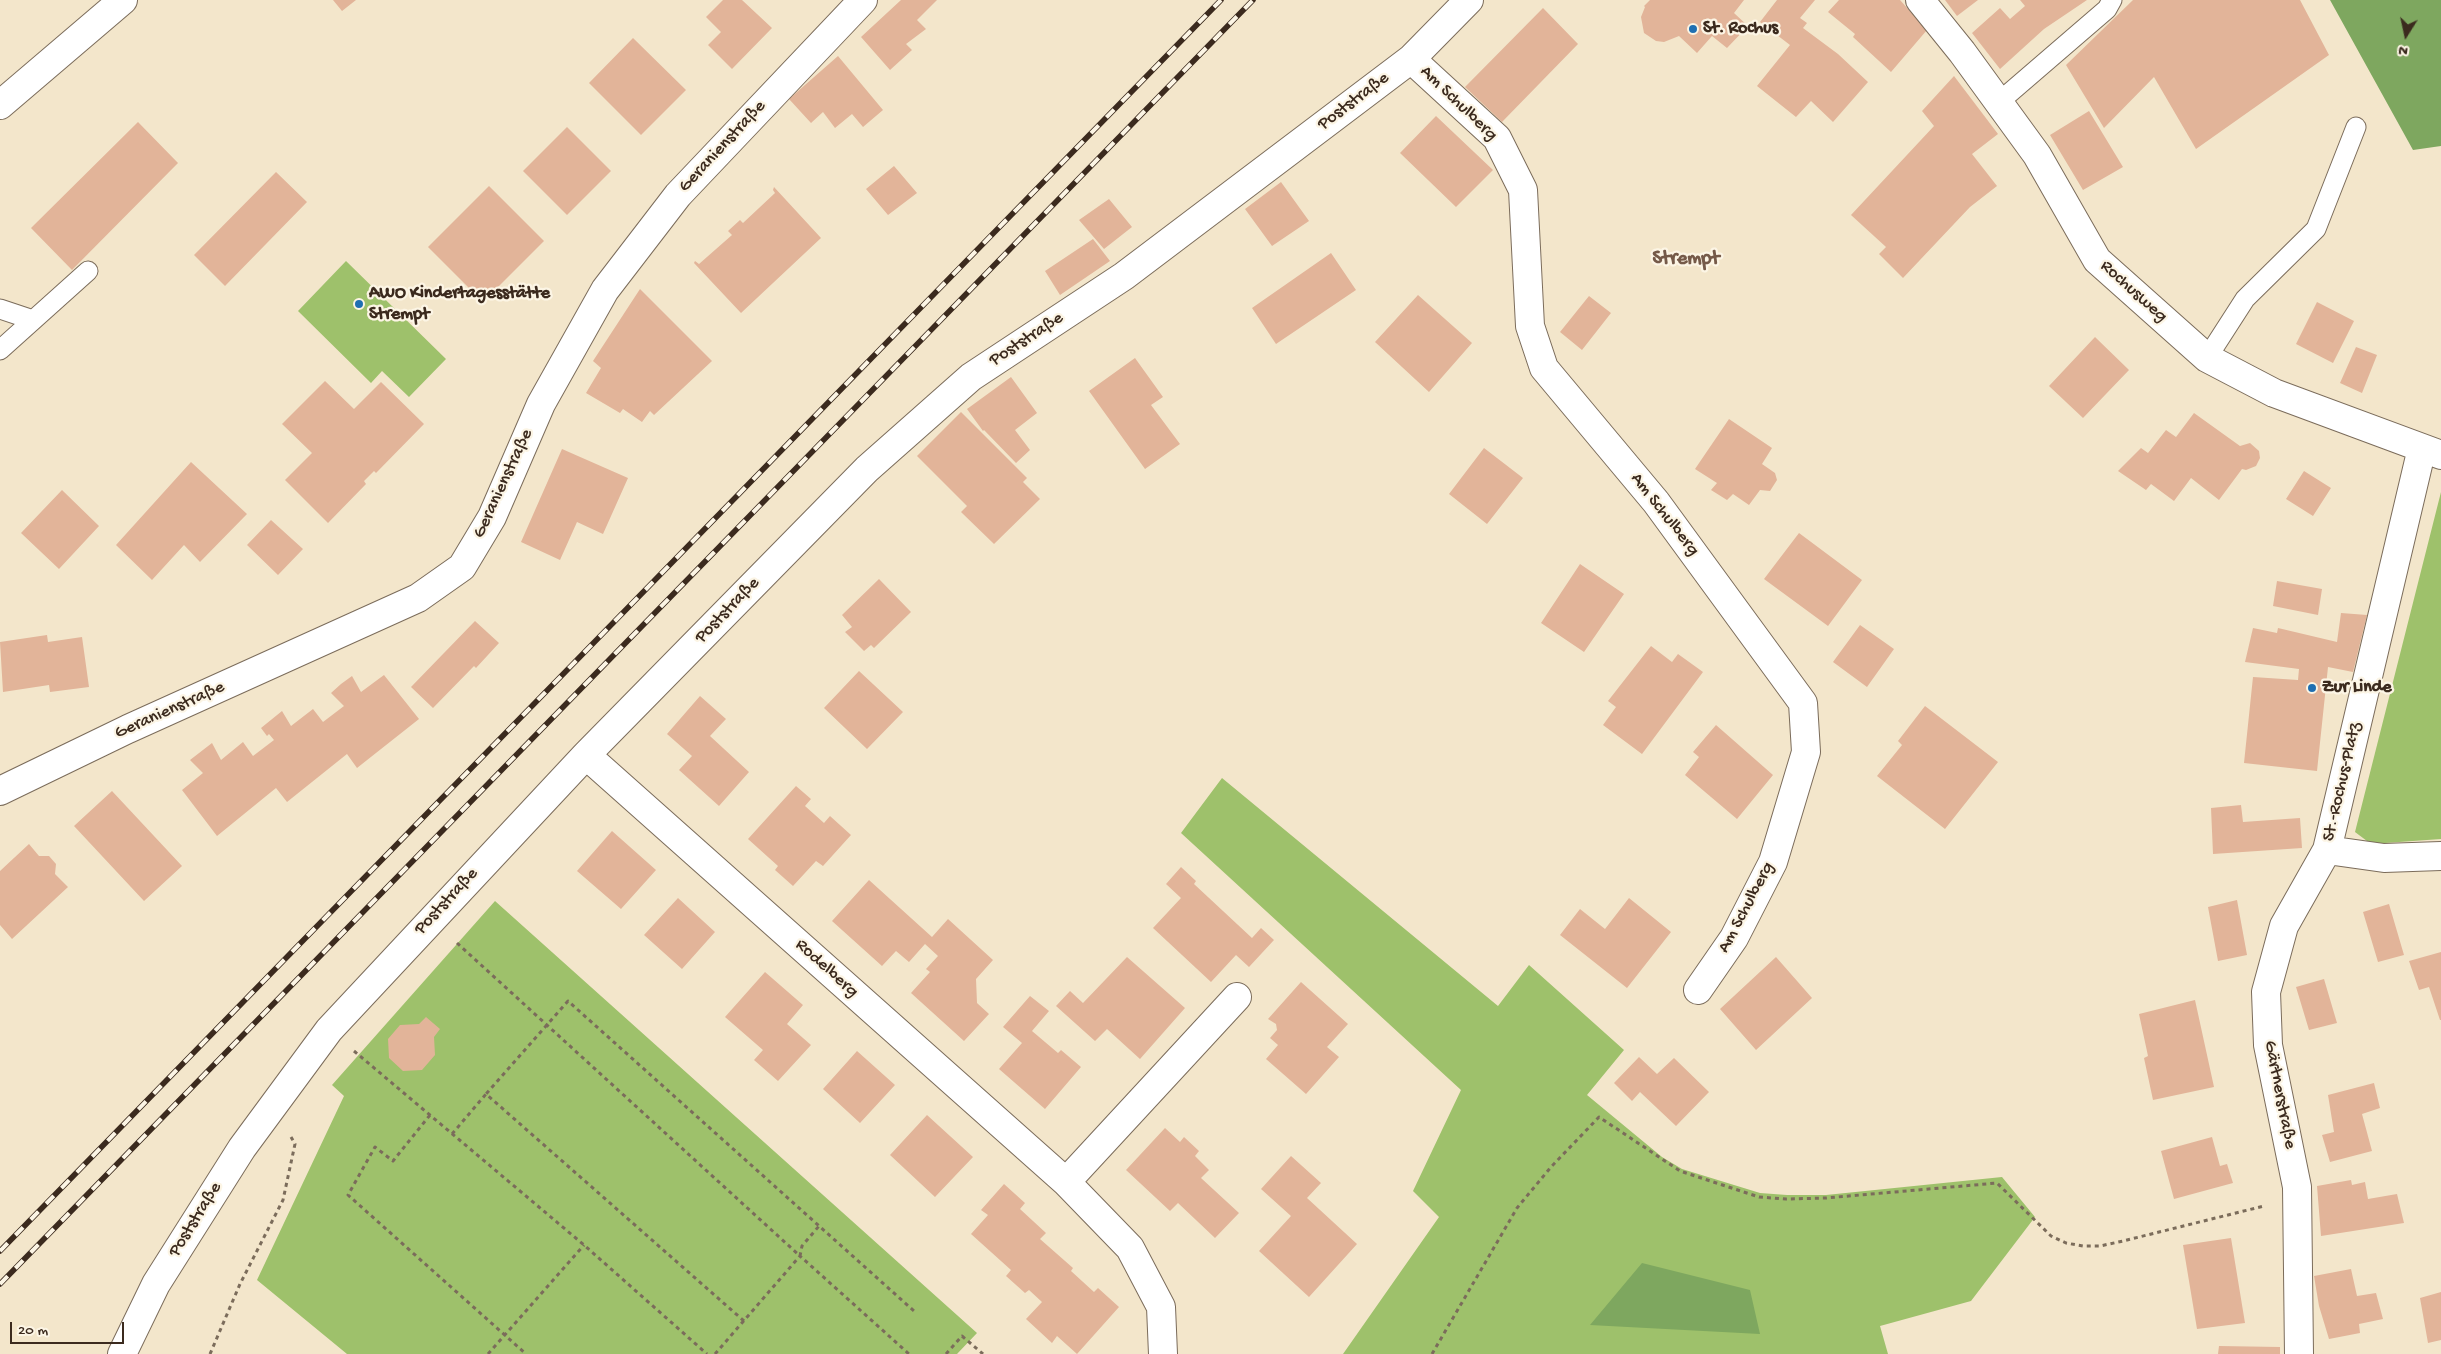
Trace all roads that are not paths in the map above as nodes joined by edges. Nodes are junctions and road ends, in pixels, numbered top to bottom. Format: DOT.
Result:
graph roads {
  1 [pos="123,0"];
  2 [pos="863,0"];
  3 [pos="1469,0"];
  4 [pos="1920,0"];
  5 [pos="2112,0"];
  6 [pos="1411,59"];
  7 [pos="1999,102"];
  8 [pos="0,105"];
  9 [pos="2356,127"];
  10 [pos="88,271"];
  11 [pos="0,309"];
  12 [pos="33,320"];
  13 [pos="0,350"];
  14 [pos="2207,358"];
  15 [pos="2431,452"];
  16 [pos="586,755"];
  17 [pos="0,792"];
  18 [pos="2327,850"];
  19 [pos="2441,856"];
  20 [pos="1698,990"];
  21 [pos="1237,998"];
  22 [pos="1066,1182"];
  23 [pos="122,1354"];
  24 [pos="1163,1354"];
  25 [pos="2299,1354"];
  1 -- 8 [label="street"];
  2 -- 17 [label="street, Geranienstraße"];
  3 -- 6 [label="street, Poststraße"];
  4 -- 7 [label="street, Rochusweg"];
  5 -- 7 [label="lane"];
  6 -- 16 [label="street, Poststraße"];
  6 -- 20 [label="street, Am Schulberg"];
  7 -- 14 [label="street, Rochusweg"];
  9 -- 14 [label="lane"];
  10 -- 12 [label="lane"];
  11 -- 12 [label="lane"];
  12 -- 13 [label="lane"];
  14 -- 15 [label="street, Rochusweg"];
  15 -- 18 [label="street, St.-Rochus-Platz"];
  16 -- 22 [label="street, Rodelberg"];
  16 -- 23 [label="street, Poststraße"];
  18 -- 19 [label="street, St.-Rochus-Platz"];
  18 -- 25 [label="street, Gärtnerstraße"];
  21 -- 22 [label="street"];
  22 -- 24 [label="street, Rodelberg"];
}
